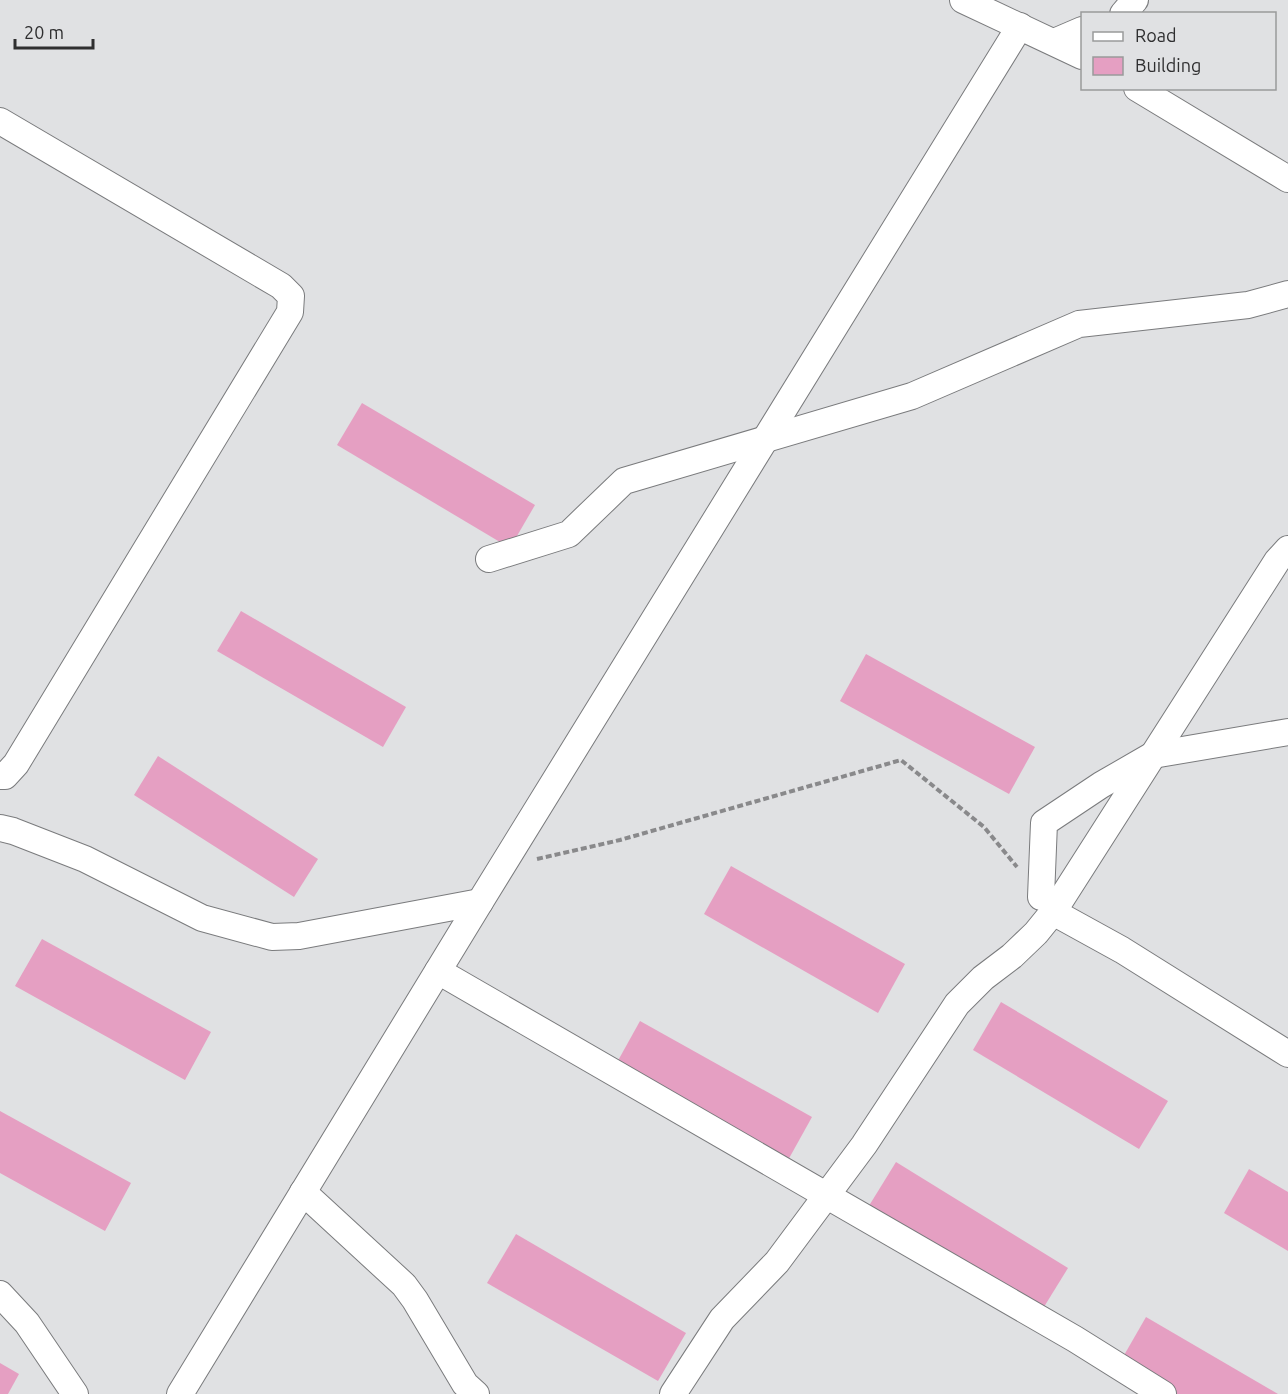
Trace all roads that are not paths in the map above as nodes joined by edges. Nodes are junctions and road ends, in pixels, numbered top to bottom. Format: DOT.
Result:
graph roads {
  1 [pos="963,0"];
  2 [pos="1135,0"];
  3 [pos="1125,12"];
  4 [pos="1020,26"];
  5 [pos="1081,31"];
  6 [pos="1054,42"];
  7 [pos="1081,55"];
  8 [pos="1140,90"];
  9 [pos="0,121"];
  10 [pos="1288,179"];
  11 [pos="1288,294"];
  12 [pos="765,440"];
  13 [pos="1288,549"];
  14 [pos="489,559"];
  15 [pos="1288,732"];
  16 [pos="1154,755"];
  17 [pos="0,776"];
  18 [pos="0,828"];
  19 [pos="480,902"];
  20 [pos="1047,904"];
  21 [pos="438,971"];
  22 [pos="1288,1054"];
  23 [pos="303,1192"];
  24 [pos="826,1195"];
  25 [pos="0,1294"];
  26 [pos="75,1394"];
  27 [pos="180,1394"];
  28 [pos="476,1394"];
  29 [pos="673,1394"];
  30 [pos="1163,1394"];
  1 -- 4 [label="street"];
  2 -- 3 [label="street"];
  4 -- 6 [label="street"];
  4 -- 12 [label="street"];
  5 -- 6 [label="street"];
  6 -- 7 [label="street"];
  8 -- 10 [label="street"];
  9 -- 17 [label="street"];
  11 -- 12 [label="street"];
  12 -- 14 [label="street"];
  12 -- 19 [label="street"];
  13 -- 16 [label="street"];
  15 -- 16 [label="street"];
  16 -- 20 [label="street"];
  16 -- 20 [label="street"];
  18 -- 19 [label="street"];
  19 -- 21 [label="street"];
  20 -- 22 [label="street"];
  20 -- 24 [label="street"];
  21 -- 23 [label="street"];
  21 -- 24 [label="street"];
  23 -- 27 [label="street"];
  23 -- 28 [label="street"];
  24 -- 29 [label="street"];
  24 -- 30 [label="street"];
  25 -- 26 [label="street"];
}
